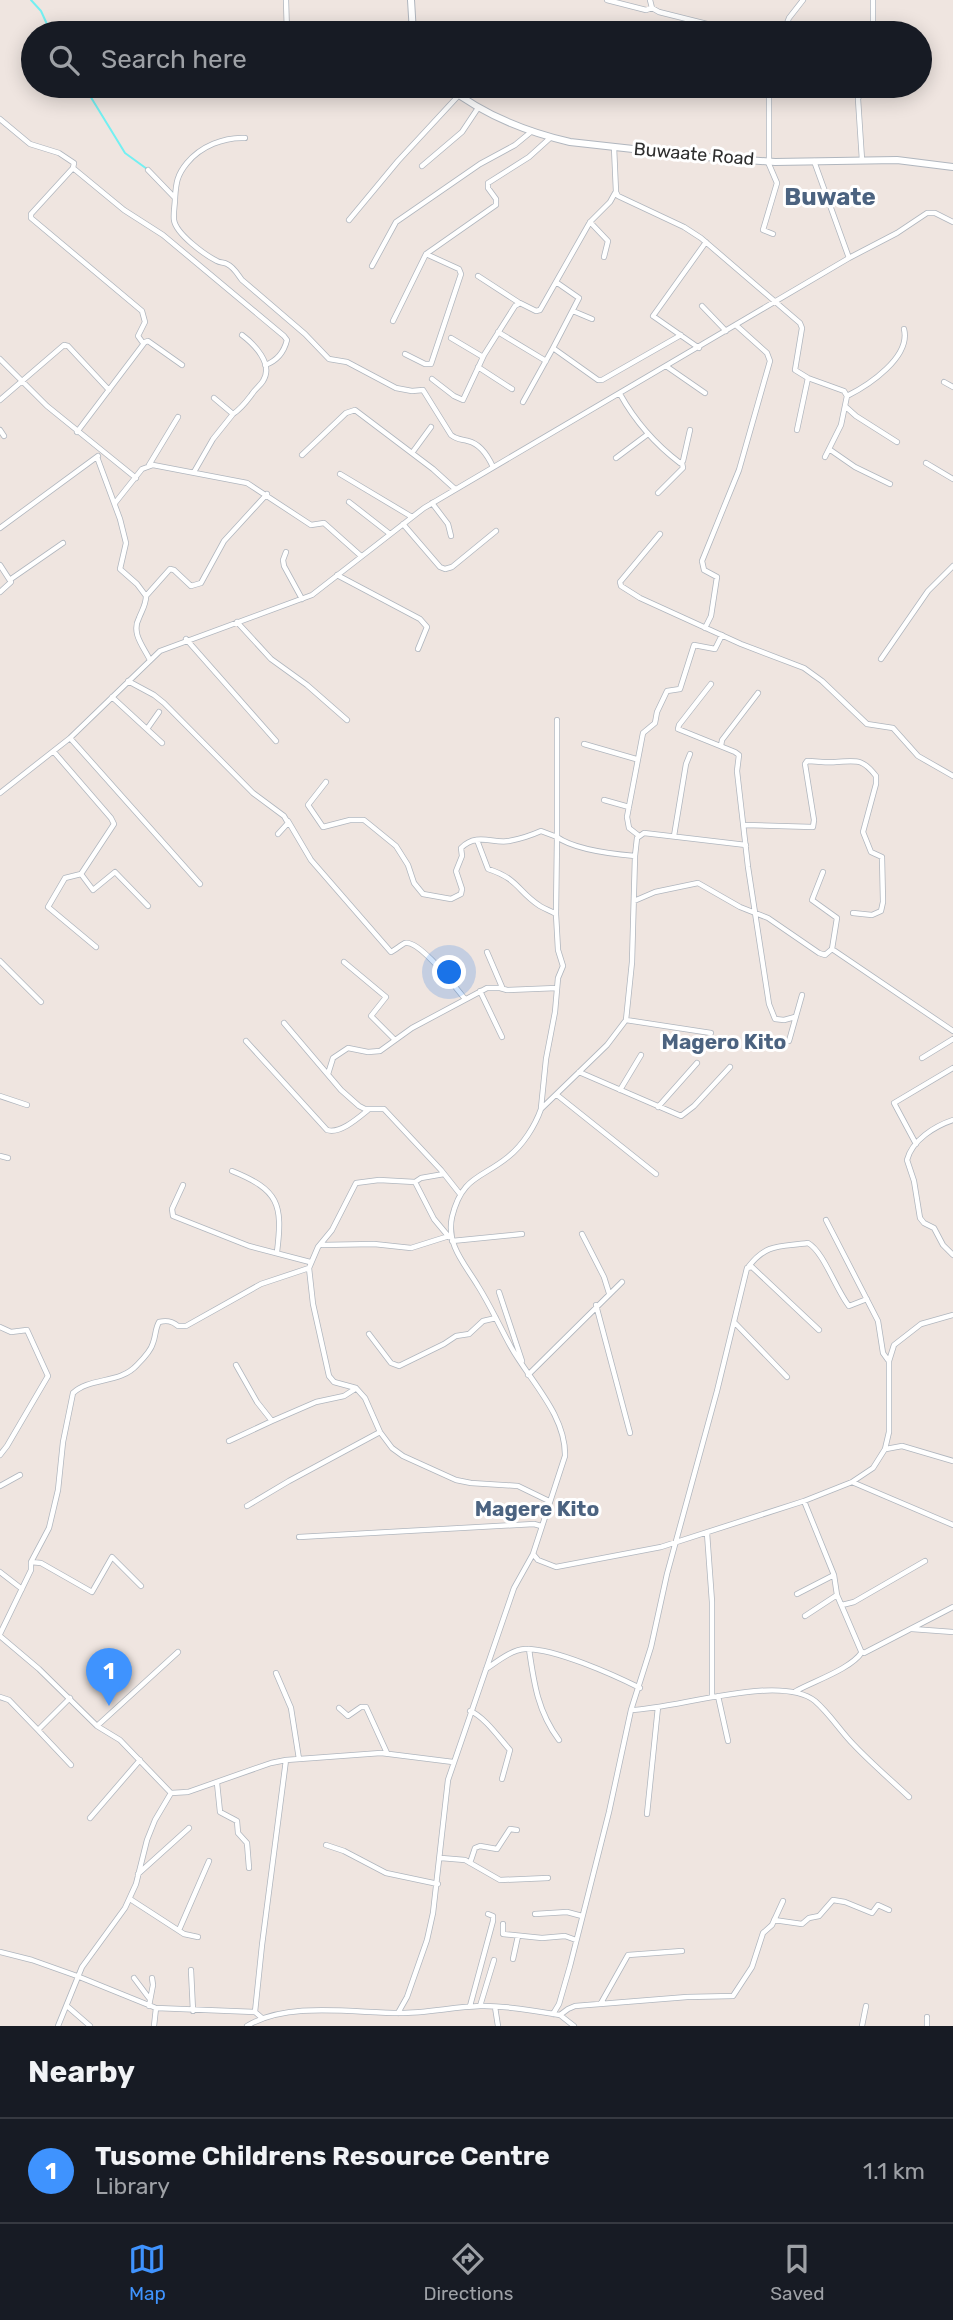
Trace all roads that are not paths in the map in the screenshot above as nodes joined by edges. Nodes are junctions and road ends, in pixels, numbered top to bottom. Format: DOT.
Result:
graph roads {
  1 [pos="286,0"];
  2 [pos="411,0"];
  3 [pos="607,0"];
  4 [pos="650,0"];
  5 [pos="803,0"];
  6 [pos="873,0"];
  7 [pos="652,8"];
  8 [pos="287,21"];
  9 [pos="412,21"];
  10 [pos="692,21"];
  11 [pos="788,21"];
  12 [pos="873,21"];
  13 [pos="456,98"];
  14 [pos="463,98"];
  15 [pos="769,98"];
  16 [pos="858,98"];
  17 [pos="478,108"];
  18 [pos="0,119"];
  19 [pos="532,131"];
  20 [pos="245,138"];
  21 [pos="550,138"];
  22 [pos="614,147"];
  23 [pos="862,160"];
  24 [pos="768,161"];
  25 [pos="814,161"];
  26 [pos="422,166"];
  27 [pos="953,167"];
  28 [pos="73,168"];
  29 [pos="148,170"];
  30 [pos="616,192"];
  31 [pos="175,198"];
  32 [pos="349,220"];
  33 [pos="590,222"];
  34 [pos="953,222"];
  35 [pos="773,234"];
  36 [pos="706,242"];
  37 [pos="426,254"];
  38 [pos="604,257"];
  39 [pos="849,258"];
  40 [pos="372,266"];
  41 [pos="478,276"];
  42 [pos="555,282"];
  43 [pos="776,302"];
  44 [pos="518,303"];
  45 [pos="702,306"];
  46 [pos="573,311"];
  47 [pos="592,319"];
  48 [pos="393,321"];
  49 [pos="737,326"];
  50 [pos="904,329"];
  51 [pos="726,331"];
  52 [pos="498,332"];
  53 [pos="242,335"];
  54 [pos="681,335"];
  55 [pos="451,338"];
  56 [pos="143,343"];
  57 [pos="554,348"];
  58 [pos="699,348"];
  59 [pos="405,354"];
  60 [pos="483,357"];
  61 [pos="0,359"];
  62 [pos="546,361"];
  63 [pos="183,365"];
  64 [pos="265,365"];
  65 [pos="666,366"];
  66 [pos="478,367"];
  67 [pos="432,379"];
  68 [pos="808,379"];
  69 [pos="944,382"];
  70 [pos="23,383"];
  71 [pos="953,387"];
  72 [pos="512,389"];
  73 [pos="108,390"];
  74 [pos="705,393"];
  75 [pos="620,394"];
  76 [pos="847,396"];
  77 [pos="214,398"];
  78 [pos="0,400"];
  79 [pos="523,402"];
  80 [pos="846,406"];
  81 [pos="233,414"];
  82 [pos="178,417"];
  83 [pos="431,427"];
  84 [pos="0,430"];
  85 [pos="690,430"];
  86 [pos="797,430"];
  87 [pos="77,432"];
  88 [pos="648,434"];
  89 [pos="4,436"];
  90 [pos="897,442"];
  91 [pos="829,449"];
  92 [pos="103,452"];
  93 [pos="412,453"];
  94 [pos="302,455"];
  95 [pos="97,457"];
  96 [pos="825,457"];
  97 [pos="615,458"];
  98 [pos="682,463"];
  99 [pos="926,463"];
  100 [pos="148,466"];
  101 [pos="493,467"];
  102 [pos="194,472"];
  103 [pos="340,474"];
  104 [pos="136,478"];
  105 [pos="953,479"];
  106 [pos="890,484"];
  107 [pos="455,489"];
  108 [pos="658,493"];
  109 [pos="267,494"];
  110 [pos="349,502"];
  111 [pos="114,503"];
  112 [pos="432,503"];
  113 [pos="412,517"];
  114 [pos="403,524"];
  115 [pos="0,528"];
  116 [pos="496,531"];
  117 [pos="390,534"];
  118 [pos="660,534"];
  119 [pos="451,536"];
  120 [pos="63,543"];
  121 [pos="286,552"];
  122 [pos="361,556"];
  123 [pos="0,565"];
  124 [pos="953,566"];
  125 [pos="337,575"];
  126 [pos="11,579"];
  127 [pos="0,592"];
  128 [pos="146,596"];
  129 [pos="302,600"];
  130 [pos="237,622"];
  131 [pos="705,628"];
  132 [pos="722,635"];
  133 [pos="186,639"];
  134 [pos="418,649"];
  135 [pos="881,659"];
  136 [pos="149,660"];
  137 [pos="128,681"];
  138 [pos="711,684"];
  139 [pos="758,693"];
  140 [pos="112,696"];
  141 [pos="159,712"];
  142 [pos="347,720"];
  143 [pos="557,720"];
  144 [pos="147,729"];
  145 [pos="70,738"];
  146 [pos="276,741"];
  147 [pos="162,743"];
  148 [pos="584,744"];
  149 [pos="721,746"];
  150 [pos="54,752"];
  151 [pos="691,754"];
  152 [pos="636,759"];
  153 [pos="953,776"];
  154 [pos="326,782"];
  155 [pos="0,793"];
  156 [pos="604,800"];
  157 [pos="629,807"];
  158 [pos="288,821"];
  159 [pos="744,825"];
  160 [pos="278,834"];
  161 [pos="638,835"];
  162 [pos="674,836"];
  163 [pos="557,837"];
  164 [pos="477,840"];
  165 [pos="746,845"];
  166 [pos="635,856"];
  167 [pos="822,872"];
  168 [pos="81,874"];
  169 [pos="200,884"];
  170 [pos="634,901"];
  171 [pos="148,906"];
  172 [pos="755,912"];
  173 [pos="853,913"];
  174 [pos="556,914"];
  175 [pos="96,947"];
  176 [pos="832,949"];
  177 [pos="487,952"];
  178 [pos="0,961"];
  179 [pos="344,961"];
  180 [pos="502,988"];
  181 [pos="557,988"];
  182 [pos="480,991"];
  183 [pos="802,995"];
  184 [pos="465,999"];
  185 [pos="41,1002"];
  186 [pos="795,1017"];
  187 [pos="626,1020"];
  188 [pos="284,1023"];
  189 [pos="953,1031"];
  190 [pos="711,1033"];
  191 [pos="502,1037"];
  192 [pos="395,1040"];
  193 [pos="953,1040"];
  194 [pos="247,1041"];
  195 [pos="789,1041"];
  196 [pos="641,1055"];
  197 [pos="333,1058"];
  198 [pos="922,1058"];
  199 [pos="697,1063"];
  200 [pos="320,1065"];
  201 [pos="730,1067"];
  202 [pos="953,1068"];
  203 [pos="579,1072"];
  204 [pos="328,1074"];
  205 [pos="620,1090"];
  206 [pos="557,1095"];
  207 [pos="0,1096"];
  208 [pos="27,1105"];
  209 [pos="658,1107"];
  210 [pos="541,1109"];
  211 [pos="368,1110"];
  212 [pos="953,1120"];
  213 [pos="916,1144"];
  214 [pos="0,1156"];
  215 [pos="8,1158"];
  216 [pos="232,1171"];
  217 [pos="444,1174"];
  218 [pos="656,1174"];
  219 [pos="415,1182"];
  220 [pos="183,1185"];
  221 [pos="461,1195"];
  222 [pos="826,1220"];
  223 [pos="522,1234"];
  224 [pos="582,1234"];
  225 [pos="450,1238"];
  226 [pos="322,1245"];
  227 [pos="277,1252"];
  228 [pos="953,1255"];
  229 [pos="309,1265"];
  230 [pos="749,1266"];
  231 [pos="622,1282"];
  232 [pos="499,1292"];
  233 [pos="609,1293"];
  234 [pos="867,1299"];
  235 [pos="596,1305"];
  236 [pos="953,1315"];
  237 [pos="496,1318"];
  238 [pos="735,1322"];
  239 [pos="0,1327"];
  240 [pos="819,1330"];
  241 [pos="11,1332"];
  242 [pos="369,1334"];
  243 [pos="0,1335"];
  244 [pos="889,1361"];
  245 [pos="236,1365"];
  246 [pos="522,1366"];
  247 [pos="528,1375"];
  248 [pos="787,1377"];
  249 [pos="356,1388"];
  250 [pos="272,1421"];
  251 [pos="380,1432"];
  252 [pos="630,1433"];
  253 [pos="229,1441"];
  254 [pos="885,1450"];
  255 [pos="0,1455"];
  256 [pos="953,1461"];
  257 [pos="20,1475"];
  258 [pos="852,1482"];
  259 [pos="0,1486"];
  260 [pos="549,1501"];
  261 [pos="804,1501"];
  262 [pos="247,1507"];
  263 [pos="953,1525"];
  264 [pos="541,1526"];
  265 [pos="707,1533"];
  266 [pos="299,1537"];
  267 [pos="677,1541"];
  268 [pos="533,1555"];
  269 [pos="925,1561"];
  270 [pos="31,1562"];
  271 [pos="0,1572"];
  272 [pos="834,1575"];
  273 [pos="141,1586"];
  274 [pos="22,1590"];
  275 [pos="797,1594"];
  276 [pos="837,1595"];
  277 [pos="842,1605"];
  278 [pos="953,1607"];
  279 [pos="805,1616"];
  280 [pos="911,1629"];
  281 [pos="953,1632"];
  282 [pos="0,1635"];
  283 [pos="529,1649"];
  284 [pos="178,1652"];
  285 [pos="862,1652"];
  286 [pos="486,1670"];
  287 [pos="276,1673"];
  288 [pos="640,1688"];
  289 [pos="795,1691"];
  290 [pos="718,1696"];
  291 [pos="0,1697"];
  292 [pos="712,1697"];
  293 [pos="70,1698"];
  294 [pos="658,1707"];
  295 [pos="339,1708"];
  296 [pos="631,1710"];
  297 [pos="471,1711"];
  298 [pos="97,1726"];
  299 [pos="38,1730"];
  300 [pos="559,1740"];
  301 [pos="728,1741"];
  302 [pos="387,1753"];
  303 [pos="299,1759"];
  304 [pos="140,1760"];
  305 [pos="286,1760"];
  306 [pos="453,1762"];
  307 [pos="71,1765"];
  308 [pos="502,1779"];
  309 [pos="217,1783"];
  310 [pos="171,1793"];
  311 [pos="909,1797"];
  312 [pos="647,1814"];
  313 [pos="90,1818"];
  314 [pos="189,1828"];
  315 [pos="517,1830"];
  316 [pos="326,1845"];
  317 [pos="441,1858"];
  318 [pos="209,1861"];
  319 [pos="470,1863"];
  320 [pos="249,1868"];
  321 [pos="138,1874"];
  322 [pos="548,1878"];
  323 [pos="438,1884"];
  324 [pos="130,1899"];
  325 [pos="782,1902"];
  326 [pos="889,1910"];
  327 [pos="488,1914"];
  328 [pos="535,1914"];
  329 [pos="582,1916"];
  330 [pos="774,1920"];
  331 [pos="503,1924"];
  332 [pos="179,1930"];
  333 [pos="518,1936"];
  334 [pos="198,1937"];
  335 [pos="576,1940"];
  336 [pos="682,1951"];
  337 [pos="0,1952"];
  338 [pos="513,1959"];
  339 [pos="494,1960"];
  340 [pos="191,1970"];
  341 [pos="77,1976"];
  342 [pos="134,1978"];
  343 [pos="152,1978"];
  344 [pos="150,1999"];
  345 [pos="600,2004"];
  346 [pos="67,2006"];
  347 [pos="149,2006"];
  348 [pos="470,2006"];
  349 [pos="480,2006"];
  350 [pos="866,2006"];
  351 [pos="495,2007"];
  352 [pos="156,2008"];
  353 [pos="193,2011"];
  354 [pos="255,2012"];
  355 [pos="398,2013"];
  356 [pos="556,2014"];
  357 [pos="928,2017"];
  358 [pos="262,2018"];
  359 [pos="58,2026"];
  360 [pos="90,2026"];
  361 [pos="154,2026"];
  362 [pos="247,2026"];
  363 [pos="498,2026"];
  364 [pos="574,2026"];
  365 [pos="862,2026"];
  366 [pos="927,2026"];
  1 -- 8 [label="street"];
  2 -- 9 [label="street"];
  3 -- 7 [label="street"];
  4 -- 7 [label="street"];
  5 -- 11 [label="street"];
  6 -- 12 [label="street"];
  7 -- 10 [label="street"];
  13 -- 32 [label="street"];
  14 -- 17 [label="street, Buwaate Road"];
  15 -- 24 [label="street"];
  16 -- 23 [label="street"];
  17 -- 19 [label="street, Buwaate Road"];
  17 -- 26 [label="street"];
  18 -- 28 [label="street"];
  19 -- 21 [label="street, Buwaate Road"];
  19 -- 40 [label="street"];
  20 -- 31 [label="street"];
  21 -- 22 [label="street, Buwaate Road"];
  21 -- 37 [label="street"];
  22 -- 24 [label="street, Buwaate Road"];
  22 -- 30 [label="street"];
  23 -- 25 [label="street, Buwaate Road"];
  23 -- 27 [label="street, Buwaate Road"];
  24 -- 25 [label="street, Buwaate Road"];
  24 -- 35 [label="street"];
  25 -- 39 [label="street"];
  28 -- 56 [label="street"];
  28 -- 64 [label="street"];
  29 -- 31 [label="street"];
  30 -- 33 [label="street"];
  30 -- 36 [label="street"];
  31 -- 101 [label="street"];
  33 -- 38 [label="street"];
  33 -- 42 [label="street"];
  34 -- 39 [label="street"];
  36 -- 43 [label="street"];
  36 -- 54 [label="street"];
  37 -- 48 [label="street"];
  37 -- 59 [label="street"];
  39 -- 43 [label="street"];
  41 -- 44 [label="street"];
  42 -- 44 [label="street"];
  42 -- 46 [label="street"];
  43 -- 49 [label="street"];
  43 -- 68 [label="street"];
  44 -- 52 [label="street"];
  45 -- 51 [label="street"];
  46 -- 47 [label="street"];
  46 -- 57 [label="street"];
  49 -- 51 [label="street"];
  49 -- 131 [label="street"];
  50 -- 76 [label="street"];
  51 -- 58 [label="street"];
  52 -- 60 [label="street"];
  52 -- 62 [label="street"];
  53 -- 64 [label="street"];
  54 -- 57 [label="street"];
  54 -- 58 [label="street"];
  55 -- 60 [label="street"];
  56 -- 63 [label="street"];
  56 -- 73 [label="street"];
  57 -- 62 [label="street"];
  58 -- 65 [label="street"];
  60 -- 66 [label="street"];
  61 -- 70 [label="street"];
  62 -- 79 [label="street"];
  64 -- 81 [label="street"];
  65 -- 74 [label="street"];
  65 -- 75 [label="street"];
  66 -- 67 [label="street"];
  66 -- 72 [label="street"];
  68 -- 76 [label="street"];
  68 -- 86 [label="street"];
  69 -- 71 [label="street"];
  70 -- 73 [label="street"];
  70 -- 78 [label="street"];
  70 -- 87 [label="street"];
  73 -- 87 [label="street"];
  75 -- 88 [label="street"];
  75 -- 101 [label="street"];
  76 -- 80 [label="street"];
  77 -- 81 [label="street"];
  80 -- 90 [label="street"];
  80 -- 91 [label="street"];
  81 -- 102 [label="street"];
  82 -- 100 [label="street"];
  83 -- 93 [label="street"];
  84 -- 89 [label="street"];
  85 -- 98 [label="street"];
  87 -- 92 [label="street"];
  88 -- 97 [label="street"];
  88 -- 98 [label="street"];
  91 -- 96 [label="street"];
  91 -- 106 [label="street"];
  92 -- 95 [label="street"];
  92 -- 104 [label="street"];
  93 -- 94 [label="street"];
  93 -- 107 [label="street"];
  95 -- 111 [label="street"];
  95 -- 115 [label="street"];
  98 -- 108 [label="street"];
  99 -- 105 [label="street"];
  100 -- 102 [label="street"];
  100 -- 104 [label="street"];
  101 -- 107 [label="street"];
  102 -- 109 [label="street"];
  103 -- 113 [label="street"];
  104 -- 111 [label="street"];
  107 -- 112 [label="street"];
  109 -- 122 [label="street"];
  109 -- 128 [label="street"];
  110 -- 117 [label="street"];
  111 -- 128 [label="street"];
  112 -- 113 [label="street"];
  112 -- 119 [label="street"];
  113 -- 114 [label="street"];
  114 -- 116 [label="street"];
  114 -- 117 [label="street"];
  117 -- 122 [label="street"];
  118 -- 131 [label="street"];
  120 -- 126 [label="street"];
  121 -- 129 [label="street"];
  122 -- 125 [label="street"];
  123 -- 126 [label="street"];
  124 -- 135 [label="street"];
  125 -- 129 [label="street"];
  125 -- 134 [label="street"];
  126 -- 127 [label="street"];
  128 -- 136 [label="street"];
  129 -- 130 [label="street"];
  130 -- 133 [label="street"];
  130 -- 142 [label="street"];
  131 -- 132 [label="street"];
  132 -- 152 [label="street"];
  132 -- 153 [label="street"];
  133 -- 136 [label="street"];
  133 -- 146 [label="street"];
  136 -- 137 [label="street"];
  137 -- 140 [label="street"];
  137 -- 158 [label="street"];
  138 -- 149 [label="street"];
  139 -- 149 [label="street"];
  140 -- 144 [label="street"];
  140 -- 145 [label="street"];
  141 -- 144 [label="street"];
  143 -- 163 [label="street"];
  144 -- 147 [label="street"];
  145 -- 150 [label="street"];
  145 -- 169 [label="street"];
  148 -- 152 [label="street"];
  149 -- 159 [label="street"];
  150 -- 155 [label="street"];
  150 -- 168 [label="street"];
  151 -- 162 [label="street"];
  152 -- 157 [label="street"];
  154 -- 164 [label="street"];
  156 -- 157 [label="street"];
  157 -- 161 [label="street"];
  158 -- 160 [label="street"];
  158 -- 184 [label="street"];
  159 -- 165 [label="street"];
  159 -- 173 [label="street"];
  161 -- 162 [label="street"];
  161 -- 166 [label="street"];
  162 -- 165 [label="street"];
  163 -- 164 [label="street"];
  163 -- 166 [label="street"];
  163 -- 174 [label="street"];
  164 -- 174 [label="street"];
  165 -- 172 [label="street"];
  166 -- 170 [label="street"];
  167 -- 176 [label="street"];
  168 -- 171 [label="street"];
  168 -- 175 [label="street"];
  170 -- 172 [label="street"];
  170 -- 187 [label="street"];
  172 -- 176 [label="street"];
  172 -- 186 [label="street"];
  174 -- 181 [label="street"];
  176 -- 189 [label="street"];
  177 -- 180 [label="street"];
  178 -- 185 [label="street"];
  179 -- 192 [label="street"];
  180 -- 181 [label="street"];
  180 -- 182 [label="street"];
  181 -- 210 [label="street"];
  182 -- 184 [label="street"];
  182 -- 191 [label="street"];
  183 -- 186 [label="street"];
  184 -- 192 [label="street"];
  186 -- 195 [label="street"];
  187 -- 190 [label="street"];
  187 -- 203 [label="street"];
  188 -- 200 [label="street"];
  192 -- 197 [label="street"];
  193 -- 198 [label="street"];
  194 -- 211 [label="street"];
  196 -- 205 [label="street"];
  197 -- 200 [label="street"];
  197 -- 204 [label="street"];
  199 -- 209 [label="street"];
  200 -- 204 [label="street"];
  201 -- 209 [label="street"];
  202 -- 213 [label="street"];
  203 -- 205 [label="street"];
  203 -- 206 [label="street"];
  204 -- 211 [label="street"];
  205 -- 209 [label="street"];
  206 -- 210 [label="street"];
  206 -- 218 [label="street"];
  207 -- 208 [label="street"];
  210 -- 221 [label="street"];
  211 -- 217 [label="street"];
  212 -- 213 [label="street"];
  213 -- 228 [label="street"];
  214 -- 215 [label="street"];
  216 -- 227 [label="street"];
  217 -- 219 [label="street"];
  217 -- 221 [label="street"];
  219 -- 225 [label="street"];
  219 -- 226 [label="street"];
  220 -- 227 [label="street"];
  221 -- 225 [label="street"];
  222 -- 234 [label="street"];
  223 -- 225 [label="street"];
  224 -- 233 [label="street"];
  225 -- 226 [label="street"];
  225 -- 237 [label="street"];
  226 -- 229 [label="street"];
  227 -- 229 [label="street"];
  229 -- 249 [label="street"];
  229 -- 270 [label="street"];
  230 -- 234 [label="street"];
  230 -- 238 [label="street"];
  230 -- 240 [label="street"];
  231 -- 233 [label="street"];
  232 -- 246 [label="street"];
  233 -- 235 [label="street"];
  234 -- 244 [label="street"];
  235 -- 247 [label="street"];
  235 -- 252 [label="street"];
  236 -- 244 [label="street"];
  237 -- 242 [label="street"];
  237 -- 246 [label="street"];
  238 -- 248 [label="street"];
  238 -- 267 [label="street"];
  239 -- 241 [label="street"];
  241 -- 243 [label="street"];
  241 -- 255 [label="street"];
  244 -- 254 [label="street"];
  245 -- 250 [label="street"];
  246 -- 247 [label="street"];
  247 -- 260 [label="street"];
  249 -- 250 [label="street"];
  249 -- 251 [label="street"];
  250 -- 253 [label="street"];
  251 -- 260 [label="street"];
  251 -- 262 [label="street"];
  254 -- 256 [label="street"];
  254 -- 258 [label="street"];
  257 -- 259 [label="street"];
  258 -- 261 [label="street"];
  258 -- 263 [label="street"];
  260 -- 264 [label="street"];
  261 -- 265 [label="street"];
  261 -- 272 [label="street"];
  264 -- 266 [label="street"];
  264 -- 268 [label="street"];
  265 -- 267 [label="street"];
  265 -- 292 [label="street"];
  267 -- 268 [label="street"];
  267 -- 288 [label="street"];
  268 -- 286 [label="street"];
  269 -- 277 [label="street"];
  270 -- 273 [label="street"];
  270 -- 274 [label="street"];
  271 -- 274 [label="street"];
  272 -- 275 [label="street"];
  272 -- 276 [label="street"];
  274 -- 282 [label="street"];
  276 -- 277 [label="street"];
  276 -- 279 [label="street"];
  277 -- 285 [label="street"];
  278 -- 280 [label="street"];
  280 -- 281 [label="street"];
  280 -- 285 [label="street"];
  282 -- 293 [label="street"];
  283 -- 286 [label="street"];
  283 -- 288 [label="street"];
  283 -- 300 [label="street"];
  284 -- 298 [label="street"];
  285 -- 289 [label="street"];
  286 -- 297 [label="street"];
  287 -- 303 [label="street"];
  288 -- 296 [label="street"];
  289 -- 290 [label="street"];
  289 -- 311 [label="street"];
  290 -- 292 [label="street"];
  290 -- 301 [label="street"];
  291 -- 299 [label="street"];
  292 -- 294 [label="street"];
  293 -- 298 [label="street"];
  293 -- 299 [label="street"];
  294 -- 296 [label="street"];
  294 -- 312 [label="street"];
  295 -- 302 [label="street"];
  296 -- 329 [label="street"];
  297 -- 306 [label="street"];
  297 -- 308 [label="street"];
  298 -- 304 [label="street"];
  299 -- 307 [label="street"];
  302 -- 303 [label="street"];
  302 -- 306 [label="street"];
  303 -- 305 [label="street"];
  304 -- 310 [label="street"];
  304 -- 313 [label="street"];
  305 -- 309 [label="street"];
  305 -- 354 [label="street"];
  306 -- 317 [label="street"];
  309 -- 310 [label="street"];
  309 -- 320 [label="street"];
  310 -- 321 [label="street"];
  314 -- 321 [label="street"];
  315 -- 319 [label="street"];
  316 -- 323 [label="street"];
  317 -- 319 [label="street"];
  317 -- 323 [label="street"];
  318 -- 332 [label="street"];
  319 -- 322 [label="street"];
  321 -- 324 [label="street"];
  323 -- 355 [label="street"];
  324 -- 332 [label="street"];
  324 -- 341 [label="street"];
  325 -- 330 [label="street"];
  326 -- 330 [label="street"];
  327 -- 348 [label="street"];
  328 -- 329 [label="street"];
  329 -- 335 [label="street"];
  330 -- 345 [label="street"];
  331 -- 333 [label="street"];
  332 -- 334 [label="street"];
  333 -- 335 [label="street"];
  333 -- 338 [label="street"];
  335 -- 356 [label="street"];
  336 -- 345 [label="street"];
  337 -- 341 [label="street"];
  339 -- 349 [label="street"];
  340 -- 353 [label="street"];
  341 -- 346 [label="street"];
  341 -- 347 [label="street"];
  342 -- 344 [label="street"];
  343 -- 344 [label="street"];
  344 -- 347 [label="street"];
  345 -- 356 [label="street"];
  346 -- 359 [label="street"];
  346 -- 360 [label="street"];
  347 -- 352 [label="street"];
  348 -- 349 [label="street"];
  348 -- 355 [label="street"];
  349 -- 351 [label="street"];
  350 -- 365 [label="street"];
  351 -- 356 [label="street"];
  351 -- 363 [label="street"];
  352 -- 353 [label="street"];
  352 -- 361 [label="street"];
  353 -- 354 [label="street"];
  354 -- 358 [label="street"];
  355 -- 358 [label="street"];
  356 -- 364 [label="street"];
  357 -- 366 [label="street"];
  358 -- 362 [label="street"];
}
